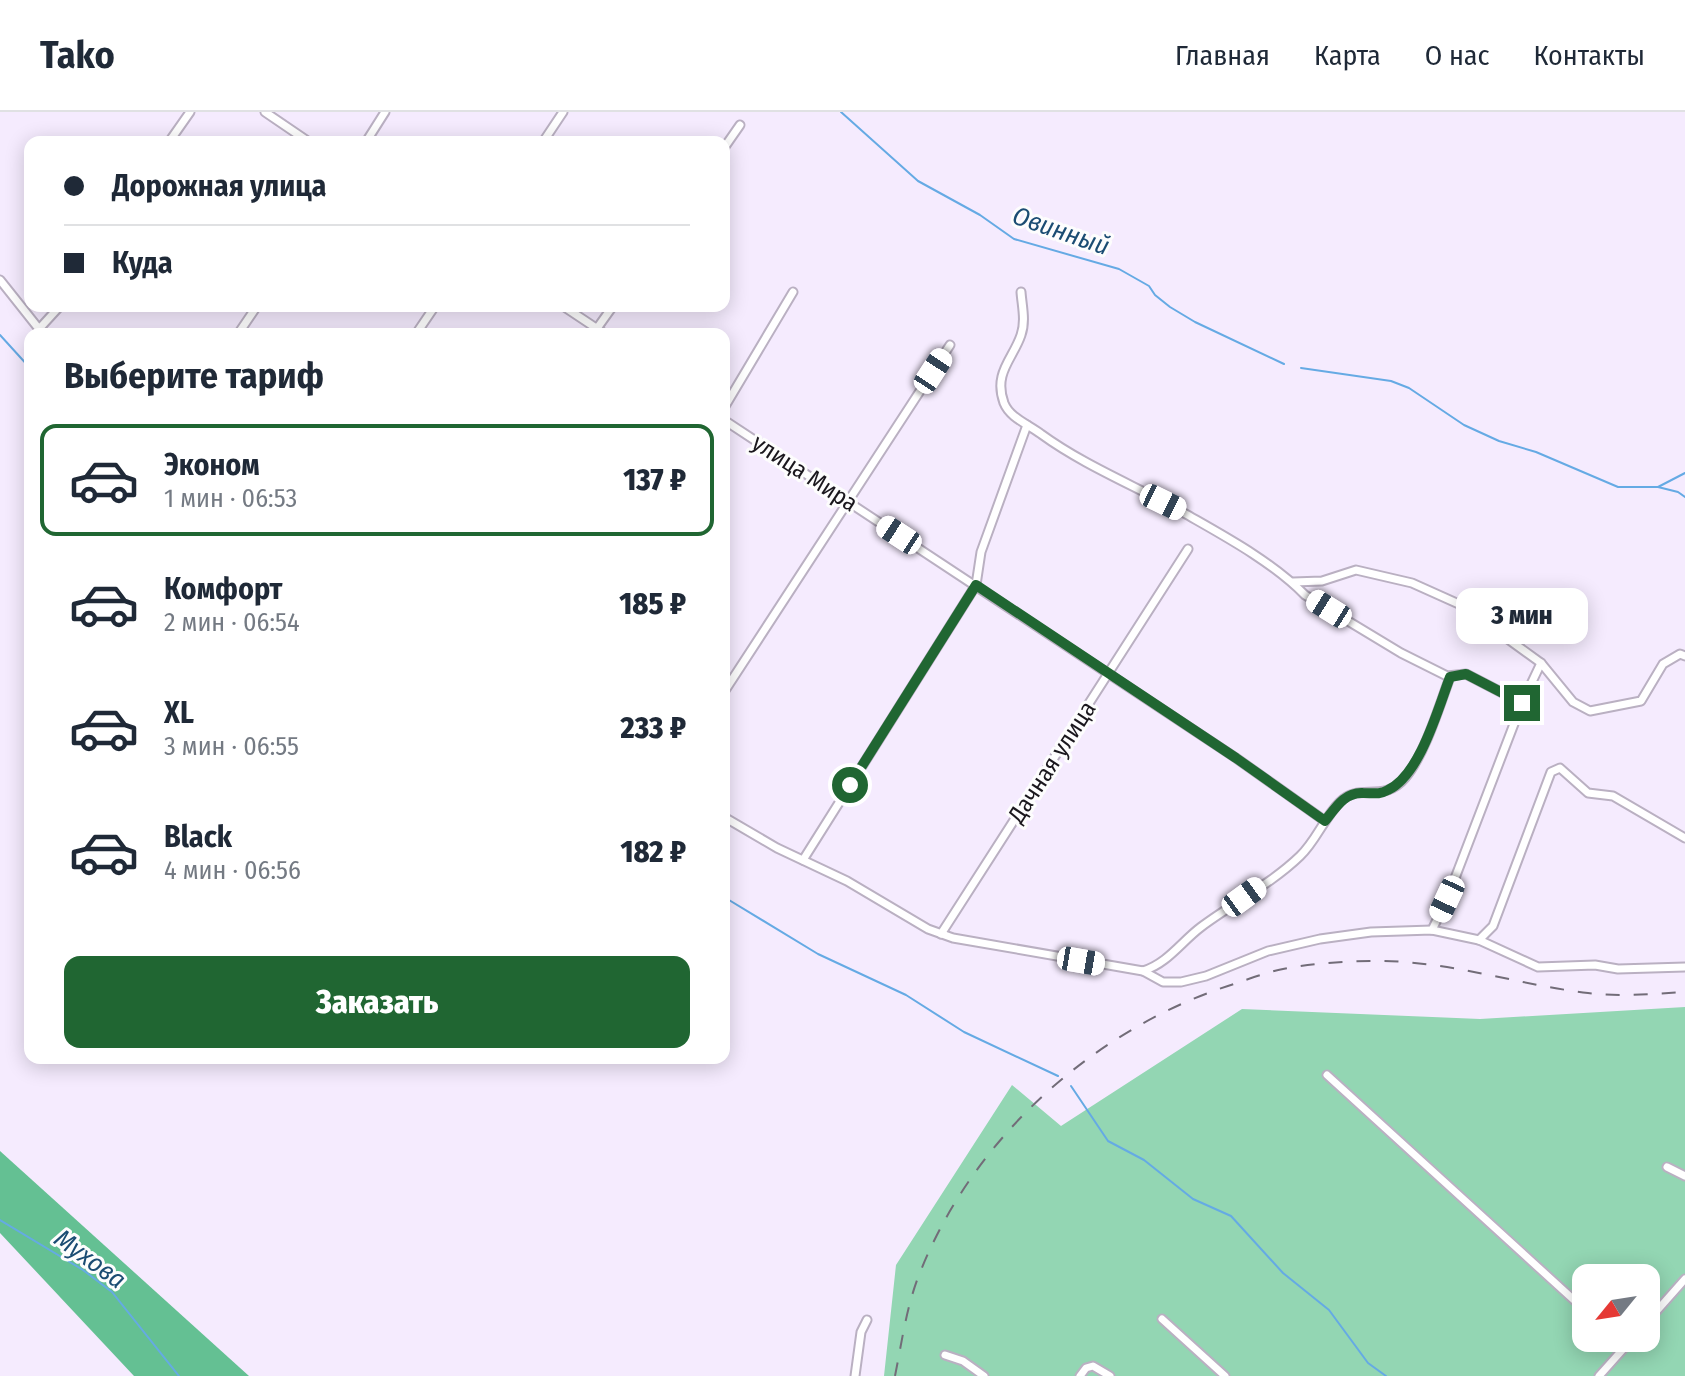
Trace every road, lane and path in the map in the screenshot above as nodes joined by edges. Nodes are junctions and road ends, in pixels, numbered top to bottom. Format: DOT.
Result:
graph roads {
  1 [pos="190,112"];
  2 [pos="265,112"];
  3 [pos="385,112"];
  4 [pos="563,112"];
  5 [pos="740,125"];
  6 [pos="173,136"];
  7 [pos="300,136"];
  8 [pos="370,136"];
  9 [pos="547,136"];
  10 [pos="730,139"];
  11 [pos="0,280"];
  12 [pos="793,292"];
  13 [pos="1021,292"];
  14 [pos="24,310"];
  15 [pos="25,312"];
  16 [pos="571,312"];
  17 [pos="38,328"];
  18 [pos="591,328"];
  19 [pos="950,345"];
  20 [pos="730,398"];
  21 [pos="730,424"];
  22 [pos="1027,425"];
  23 [pos="847,501"];
  24 [pos="1188,549"];
  25 [pos="1293,582"];
  26 [pos="976,585"];
  27 [pos="1685,656"];
  28 [pos="1541,663"];
  29 [pos="1109,674"];
  30 [pos="1450,677"];
  31 [pos="730,683"];
  32 [pos="1522,703"];
  33 [pos="730,821"];
  34 [pos="1325,821"];
  35 [pos="1685,838"];
  36 [pos="803,860"];
  37 [pos="1432,930"];
  38 [pos="941,934"];
  39 [pos="1479,940"];
  40 [pos="1685,967"];
  41 [pos="1143,971"];
  42 [pos="1327,1075"];
  43 [pos="1667,1167"];
  44 [pos="1685,1176"];
  45 [pos="1685,1279"];
  46 [pos="1572,1298"];
  47 [pos="1660,1307"];
  48 [pos="1162,1319"];
  49 [pos="867,1320"];
  50 [pos="1621,1352"];
  51 [pos="945,1355"];
  52 [pos="855,1376"];
  53 [pos="984,1376"];
  54 [pos="1080,1376"];
  55 [pos="1110,1376"];
  56 [pos="1225,1376"];
  57 [pos="1599,1376"];
  1 -- 6 [label="street"];
  2 -- 7 [label="street"];
  3 -- 8 [label="street"];
  4 -- 9 [label="street"];
  5 -- 10 [label="street"];
  11 -- 14 [label="street"];
  12 -- 20 [label="street"];
  13 -- 22 [label="street"];
  15 -- 17 [label="street"];
  16 -- 18 [label="street"];
  19 -- 23 [label="street"];
  21 -- 23 [label="street, улица Мира"];
  22 -- 25 [label="street"];
  22 -- 26 [label="street"];
  23 -- 26 [label="street, улица Мира"];
  23 -- 31 [label="street"];
  24 -- 29 [label="street, Дачная улица"];
  25 -- 28 [label="street"];
  25 -- 30 [label="street"];
  26 -- 29 [label="street, улица Мира"];
  26 -- 36 [label="street"];
  27 -- 28 [label="street"];
  28 -- 32 [label="street"];
  29 -- 34 [label="street, улица Мира"];
  29 -- 38 [label="street, Дачная улица"];
  30 -- 32 [label="street"];
  30 -- 34 [label="street"];
  32 -- 37 [label="street"];
  33 -- 36 [label="street"];
  34 -- 41 [label="street"];
  35 -- 39 [label="street"];
  36 -- 38 [label="street"];
  37 -- 39 [label="street"];
  37 -- 41 [label="street"];
  38 -- 41 [label="street"];
  39 -- 40 [label="street"];
  42 -- 46 [label="street"];
  43 -- 44 [label="street"];
  45 -- 47 [label="street"];
  48 -- 56 [label="street"];
  49 -- 52 [label="street"];
  50 -- 57 [label="street"];
  51 -- 53 [label="street"];
  54 -- 55 [label="street"];
}
